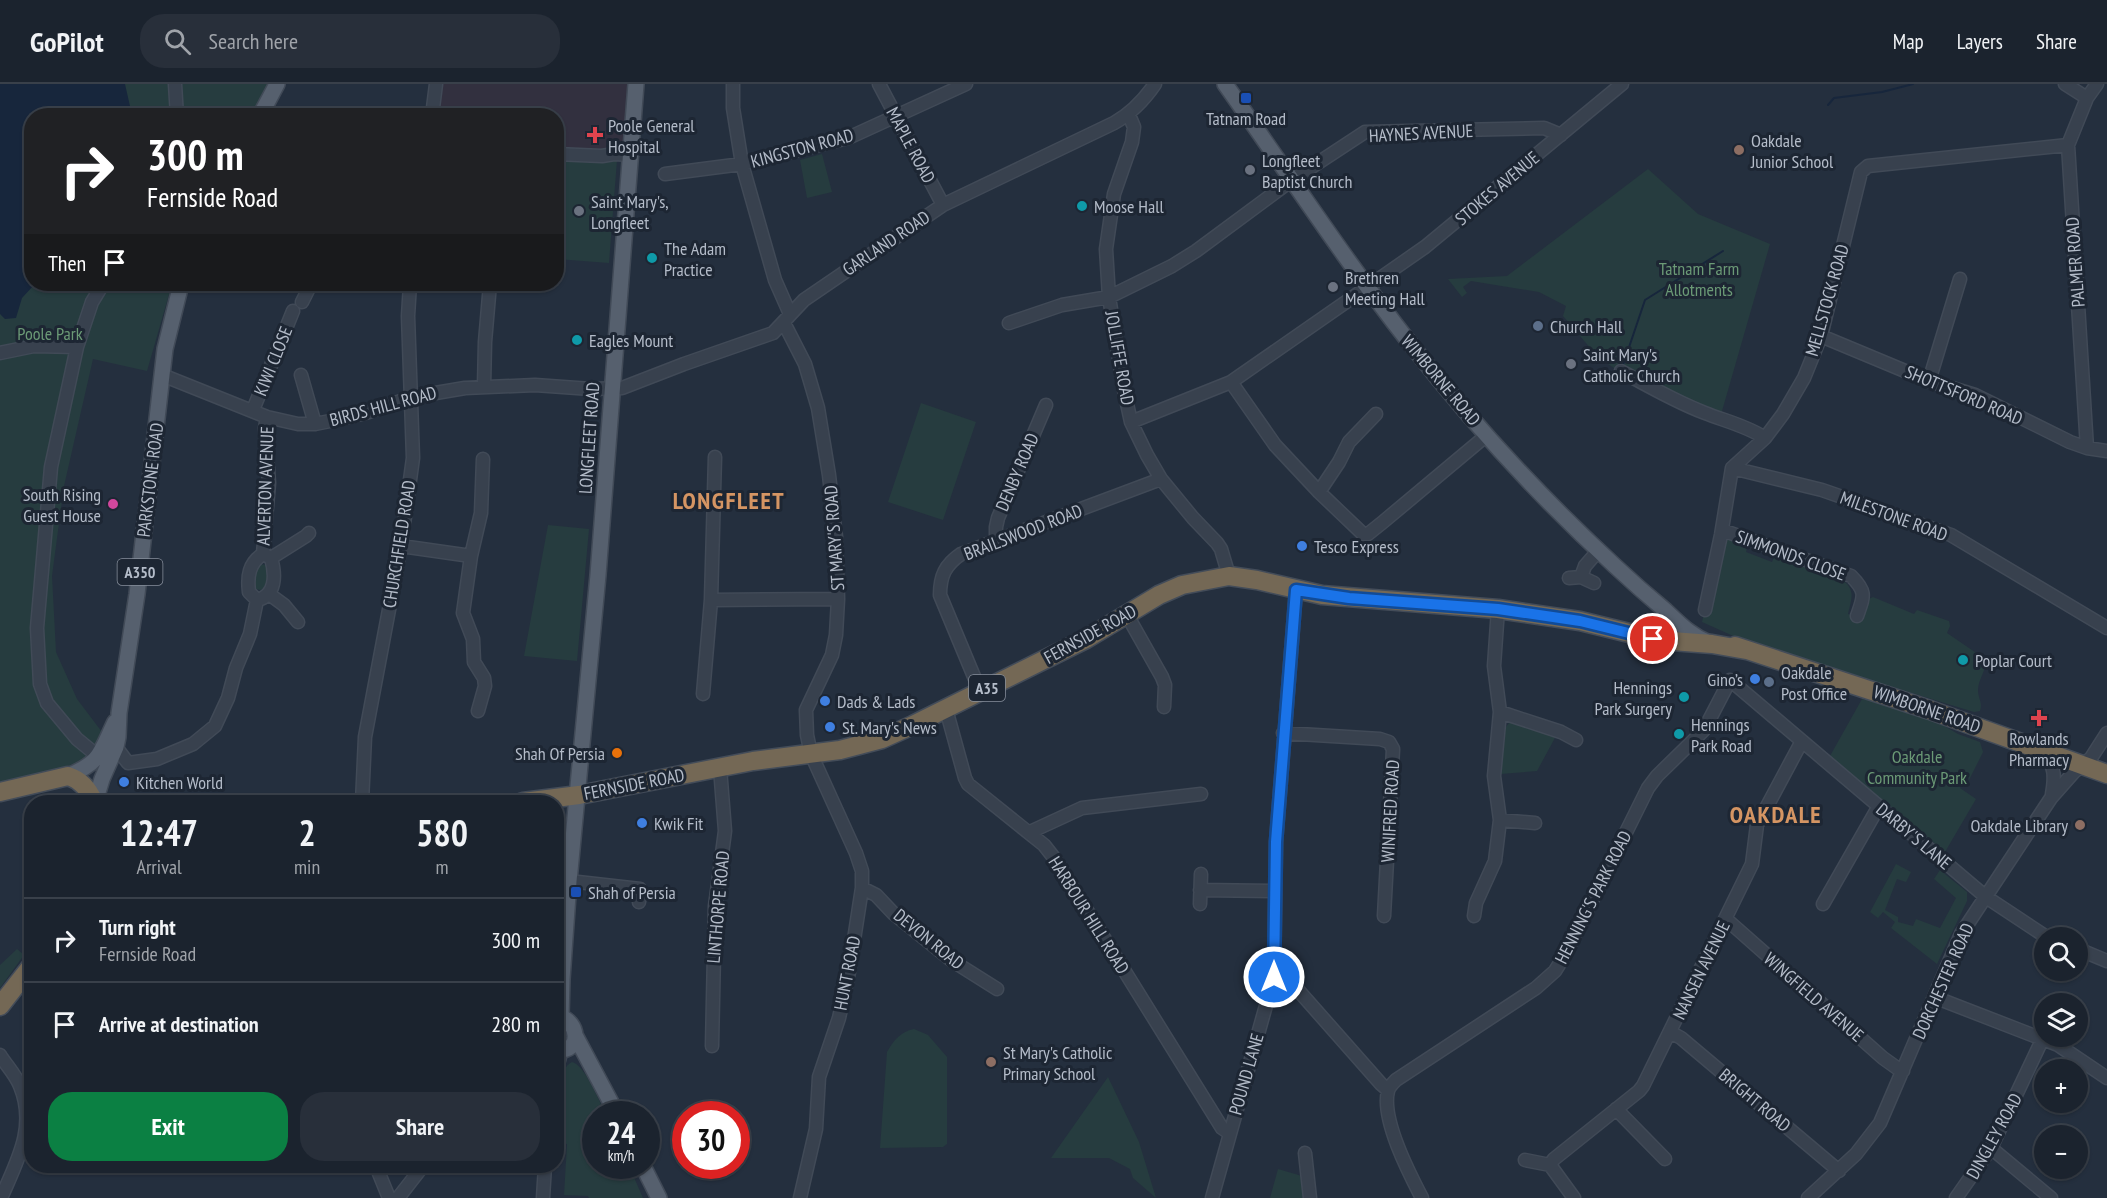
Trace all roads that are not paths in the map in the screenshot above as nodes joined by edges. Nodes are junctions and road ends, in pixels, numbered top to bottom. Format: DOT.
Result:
graph roads {
  1 [pos="175,84"];
  2 [pos="277,84"];
  3 [pos="436,84"];
  4 [pos="636,84"];
  5 [pos="733,84"];
  6 [pos="879,84"];
  7 [pos="966,84"];
  8 [pos="1155,84"];
  9 [pos="1225,84"];
  10 [pos="1622,84"];
  11 [pos="2065,84"];
  12 [pos="2097,84"];
  13 [pos="2086,98"];
  14 [pos="176,108"];
  15 [pos="264,108"];
  16 [pos="433,108"];
  17 [pos="1129,115"];
  18 [pos="897,117"];
  19 [pos="1561,135"];
  20 [pos="2068,145"];
  21 [pos="564,154"];
  22 [pos="632,155"];
  23 [pos="742,164"];
  24 [pos="664,174"];
  25 [pos="1292,180"];
  26 [pos="943,205"];
  27 [pos="1960,279"];
  28 [pos="1367,286"];
  29 [pos="99,291"];
  30 [pos="179,291"];
  31 [pos="307,291"];
  32 [pos="410,291"];
  33 [pos="489,291"];
  34 [pos="1109,297"];
  35 [pos="789,316"];
  36 [pos="1009,323"];
  37 [pos="1821,336"];
  38 [pos="77,347"];
  39 [pos="0,353"];
  40 [pos="1621,371"];
  41 [pos="162,375"];
  42 [pos="301,375"];
  43 [pos="1929,381"];
  44 [pos="1231,382"];
  45 [pos="484,387"];
  46 [pos="612,389"];
  47 [pos="412,397"];
  48 [pos="1046,405"];
  49 [pos="253,410"];
  50 [pos="1376,414"];
  51 [pos="267,417"];
  52 [pos="1131,422"];
  53 [pos="315,424"];
  54 [pos="1487,435"];
  55 [pos="1765,438"];
  56 [pos="2088,448"];
  57 [pos="2107,451"];
  58 [pos="715,457"];
  59 [pos="483,459"];
  60 [pos="1732,468"];
  61 [pos="1161,479"];
  62 [pos="1319,492"];
  63 [pos="1722,530"];
  64 [pos="309,533"];
  65 [pos="996,541"];
  66 [pos="400,546"];
  67 [pos="1599,551"];
  68 [pos="267,556"];
  69 [pos="471,556"];
  70 [pos="1229,576"];
  71 [pos="1594,583"];
  72 [pos="1296,590"];
  73 [pos="269,594"];
  74 [pos="838,599"];
  75 [pos="256,600"];
  76 [pos="711,600"];
  77 [pos="1498,609"];
  78 [pos="1705,610"];
  79 [pos="1127,615"];
  80 [pos="1857,616"];
  81 [pos="298,622"];
  82 [pos="2107,628"];
  83 [pos="1705,641"];
  84 [pos="1730,680"];
  85 [pos="980,691"];
  86 [pos="703,694"];
  87 [pos="1164,707"];
  88 [pos="946,709"];
  89 [pos="478,711"];
  90 [pos="1500,712"];
  91 [pos="118,713"];
  92 [pos="1283,733"];
  93 [pos="2107,734"];
  94 [pos="1576,740"];
  95 [pos="1802,741"];
  96 [pos="116,747"];
  97 [pos="2045,752"];
  98 [pos="811,754"];
  99 [pos="99,757"];
  100 [pos="2082,765"];
  101 [pos="720,768"];
  102 [pos="2107,774"];
  103 [pos="74,780"];
  104 [pos="0,792"];
  105 [pos="1200,794"];
  106 [pos="91,795"];
  107 [pos="97,795"];
  108 [pos="362,795"];
  109 [pos="579,795"];
  110 [pos="564,797"];
  111 [pos="2051,798"];
  112 [pos="1879,806"];
  113 [pos="1500,820"];
  114 [pos="1535,823"];
  115 [pos="1030,832"];
  116 [pos="1201,874"];
  117 [pos="569,881"];
  118 [pos="862,888"];
  119 [pos="1200,890"];
  120 [pos="1274,891"];
  121 [pos="1986,897"];
  122 [pos="639,902"];
  123 [pos="1200,904"];
  124 [pos="1823,904"];
  125 [pos="1384,916"];
  126 [pos="1474,916"];
  127 [pos="1726,919"];
  128 [pos="2034,929"];
  129 [pos="564,951"];
  130 [pos="2088,953"];
  131 [pos="2107,961"];
  132 [pos="24,975"];
  133 [pos="1274,977"];
  134 [pos="997,989"];
  135 [pos="1934,997"];
  136 [pos="0,1006"];
  137 [pos="564,1019"];
  138 [pos="1670,1032"];
  139 [pos="2034,1035"];
  140 [pos="576,1037"];
  141 [pos="712,1046"];
  142 [pos="2039,1047"];
  143 [pos="2060,1047"];
  144 [pos="564,1048"];
  145 [pos="564,1049"];
  146 [pos="2,1059"];
  147 [pos="590,1063"];
  148 [pos="1904,1071"];
  149 [pos="2107,1078"];
  150 [pos="1388,1089"];
  151 [pos="24,1096"];
  152 [pos="609,1101"];
  153 [pos="1616,1109"];
  154 [pos="1229,1133"];
  155 [pos="24,1142"];
  156 [pos="1991,1148"];
  157 [pos="1305,1153"];
  158 [pos="1665,1159"];
  159 [pos="1525,1160"];
  160 [pos="1550,1165"];
  161 [pos="1839,1171"];
  162 [pos="379,1173"];
  163 [pos="418,1173"];
  164 [pos="545,1173"];
  165 [pos="650,1179"];
  166 [pos="1,1198"];
  167 [pos="389,1198"];
  168 [pos="398,1198"];
  169 [pos="543,1198"];
  170 [pos="659,1198"];
  171 [pos="800,1198"];
  172 [pos="1212,1198"];
  173 [pos="1310,1198"];
  174 [pos="1422,1198"];
  175 [pos="1574,1198"];
  176 [pos="1808,1198"];
  177 [pos="1956,1198"];
  178 [pos="2051,1198"];
  1 -- 14 [label="street"];
  2 -- 15 [label="main road"];
  3 -- 16 [label="street"];
  4 -- 22 [label="main road, LONGFLEET ROAD"];
  5 -- 23 [label="street, ST MARY'S ROAD"];
  6 -- 18 [label="street, MAPLE ROAD"];
  7 -- 18 [label="street, KINGSTON ROAD"];
  8 -- 17 [label="street, GARLAND ROAD"];
  9 -- 25 [label="main road, WIMBORNE ROAD"];
  10 -- 19 [label="street, STOKES AVENUE"];
  11 -- 13 [label="street"];
  12 -- 13 [label="street, PALMER ROAD"];
  13 -- 20 [label="street, PALMER ROAD"];
  17 -- 26 [label="street, GARLAND ROAD"];
  17 -- 34 [label="street, JOLLIFFE ROAD"];
  18 -- 23 [label="street, KINGSTON ROAD"];
  18 -- 26 [label="street, MAPLE ROAD"];
  19 -- 25 [label="street, HAYNES AVENUE"];
  19 -- 28 [label="street, STOKES AVENUE"];
  20 -- 37 [label="street, MELLSTOCK ROAD"];
  20 -- 56 [label="street, PALMER ROAD"];
  21 -- 22 [label="street"];
  22 -- 46 [label="main road, LONGFLEET ROAD"];
  23 -- 24 [label="street, KINGSTON ROAD"];
  23 -- 35 [label="street, ST MARY'S ROAD"];
  25 -- 28 [label="main road, WIMBORNE ROAD"];
  25 -- 34 [label="street, HAYNES AVENUE"];
  26 -- 35 [label="street, GARLAND ROAD"];
  27 -- 43 [label="street"];
  28 -- 44 [label="street, STOKES AVENUE"];
  28 -- 54 [label="main road, WIMBORNE ROAD"];
  29 -- 38 [label="street"];
  30 -- 41 [label="main road, PARKSTONE ROAD / A350"];
  31 -- 49 [label="street, KIWI CLOSE"];
  32 -- 47 [label="street, CHURCHFIELD ROAD"];
  33 -- 45 [label="street"];
  34 -- 36 [label="street"];
  34 -- 52 [label="street, JOLLIFFE ROAD"];
  35 -- 46 [label="street, GARLAND ROAD"];
  35 -- 74 [label="street, ST MARY'S ROAD"];
  37 -- 43 [label="street, SHOTTSFORD ROAD"];
  37 -- 55 [label="street, MELLSTOCK ROAD"];
  38 -- 39 [label="street"];
  38 -- 99 [label="street"];
  40 -- 55 [label="street"];
  41 -- 49 [label="street, BIRDS HILL ROAD"];
  41 -- 91 [label="main road, PARKSTONE ROAD / A350"];
  42 -- 53 [label="street"];
  43 -- 56 [label="street, SHOTTSFORD ROAD"];
  44 -- 52 [label="street, STOKES AVENUE"];
  44 -- 62 [label="street"];
  45 -- 46 [label="street, BIRDS HILL ROAD"];
  45 -- 47 [label="street, BIRDS HILL ROAD"];
  46 -- 109 [label="main road, LONGFLEET ROAD"];
  47 -- 53 [label="street, BIRDS HILL ROAD"];
  47 -- 66 [label="street, CHURCHFIELD ROAD"];
  48 -- 65 [label="street, DENBY ROAD"];
  49 -- 51 [label="street, BIRDS HILL ROAD"];
  50 -- 62 [label="street"];
  51 -- 53 [label="street, BIRDS HILL ROAD"];
  51 -- 68 [label="street, ALVERTON AVENUE"];
  52 -- 61 [label="street, JOLLIFFE ROAD"];
  54 -- 62 [label="street"];
  54 -- 67 [label="main road, WIMBORNE ROAD"];
  55 -- 60 [label="street, MELLSTOCK ROAD"];
  56 -- 57 [label="street, SHOTTSFORD ROAD"];
  58 -- 76 [label="street"];
  59 -- 69 [label="street"];
  60 -- 63 [label="street"];
  60 -- 82 [label="street, MILESTONE ROAD"];
  61 -- 65 [label="street, BRAILSWOOD ROAD"];
  61 -- 70 [label="street, JOLLIFFE ROAD"];
  63 -- 78 [label="street"];
  63 -- 80 [label="street, SIMMONDS CLOSE"];
  64 -- 68 [label="street, ALVERTON AVENUE"];
  65 -- 85 [label="street, BRAILSWOOD ROAD"];
  66 -- 69 [label="street"];
  66 -- 108 [label="street, CHURCHFIELD ROAD"];
  67 -- 71 [label="street"];
  67 -- 83 [label="main road, WIMBORNE ROAD"];
  68 -- 73 [label="street, ALVERTON AVENUE"];
  68 -- 75 [label="street, ALVERTON AVENUE"];
  69 -- 89 [label="street"];
  70 -- 72 [label="highway, FERNSIDE ROAD / A35"];
  70 -- 79 [label="highway, FERNSIDE ROAD / A35"];
  72 -- 77 [label="highway, FERNSIDE ROAD / A35"];
  72 -- 92 [label="street, POUND LANE"];
  73 -- 75 [label="street"];
  73 -- 81 [label="street"];
  74 -- 76 [label="street"];
  74 -- 98 [label="street, ST MARY'S ROAD"];
  75 -- 96 [label="street, ALVERTON AVENUE"];
  76 -- 86 [label="street"];
  77 -- 83 [label="highway, FERNSIDE ROAD / A35"];
  77 -- 90 [label="street"];
  79 -- 85 [label="highway, FERNSIDE ROAD / A35"];
  79 -- 87 [label="street"];
  83 -- 97 [label="highway, WIMBORNE ROAD / A35"];
  84 -- 95 [label="street, DARBY'S LANE"];
  84 -- 150 [label="street, HENNING'S PARK ROAD"];
  85 -- 88 [label="highway, FERNSIDE ROAD / A35"];
  88 -- 98 [label="highway, FERNSIDE ROAD / A35"];
  88 -- 115 [label="street, HARBOUR HILL ROAD"];
  90 -- 94 [label="street"];
  90 -- 113 [label="street"];
  91 -- 96 [label="main road, PARKSTONE ROAD / A350"];
  91 -- 99 [label="main road, PARKSTONE ROAD / A350"];
  92 -- 120 [label="street, POUND LANE"];
  92 -- 125 [label="street, WINIFRED ROAD"];
  93 -- 100 [label="street, DORCHESTER ROAD"];
  95 -- 112 [label="street, DARBY'S LANE"];
  95 -- 127 [label="street, NANSEN AVENUE"];
  96 -- 107 [label="main road, PARKSTONE ROAD / A350"];
  97 -- 100 [label="highway, WIMBORNE ROAD / A35"];
  97 -- 111 [label="street"];
  98 -- 101 [label="highway, FERNSIDE ROAD / A35"];
  98 -- 118 [label="street, HUNT ROAD"];
  99 -- 103 [label="main road"];
  100 -- 102 [label="highway, WIMBORNE ROAD / A35"];
  100 -- 111 [label="street, DORCHESTER ROAD"];
  101 -- 109 [label="highway, FERNSIDE ROAD / A35"];
  101 -- 141 [label="street, LINTHORPE ROAD"];
  103 -- 104 [label="highway"];
  103 -- 106 [label="highway, PARKSTONE ROAD"];
  105 -- 115 [label="street"];
  109 -- 110 [label="highway, FERNSIDE ROAD / A35"];
  109 -- 117 [label="main road, LONGFLEET ROAD"];
  111 -- 121 [label="street, DORCHESTER ROAD"];
  112 -- 121 [label="street, DARBY'S LANE"];
  112 -- 124 [label="street"];
  113 -- 114 [label="street"];
  113 -- 126 [label="street"];
  115 -- 154 [label="street, HARBOUR HILL ROAD"];
  116 -- 119 [label="street"];
  117 -- 122 [label="street"];
  117 -- 129 [label="main road, LONGFLEET ROAD"];
  118 -- 134 [label="street, DEVON ROAD"];
  118 -- 171 [label="street, HUNT ROAD"];
  119 -- 120 [label="street"];
  119 -- 123 [label="street"];
  120 -- 133 [label="street, POUND LANE"];
  121 -- 128 [label="street, DARBY'S LANE"];
  121 -- 135 [label="street, DORCHESTER ROAD"];
  127 -- 138 [label="street, NANSEN AVENUE"];
  127 -- 148 [label="street, WINGFIELD AVENUE"];
  130 -- 131 [label="street"];
  132 -- 136 [label="highway"];
  133 -- 150 [label="street"];
  133 -- 154 [label="street, POUND LANE"];
  135 -- 139 [label="street"];
  135 -- 148 [label="street, DORCHESTER ROAD"];
  137 -- 140 [label="main road"];
  138 -- 153 [label="street, NANSEN AVENUE"];
  138 -- 161 [label="street, BRIGHT ROAD"];
  140 -- 144 [label="main road"];
  140 -- 147 [label="main road"];
  142 -- 156 [label="street, DINGLEY ROAD"];
  143 -- 149 [label="street"];
  145 -- 147 [label="main road"];
  146 -- 151 [label="street"];
  147 -- 152 [label="main road"];
  148 -- 161 [label="street, DORCHESTER ROAD"];
  150 -- 174 [label="street"];
  153 -- 158 [label="street"];
  153 -- 160 [label="street, NANSEN AVENUE"];
  154 -- 172 [label="street, POUND LANE"];
  155 -- 166 [label="street"];
  156 -- 177 [label="street, DINGLEY ROAD"];
  156 -- 178 [label="street"];
  157 -- 173 [label="street"];
  159 -- 160 [label="street"];
  160 -- 175 [label="street"];
  161 -- 176 [label="street, DORCHESTER ROAD"];
  162 -- 167 [label="street"];
  163 -- 168 [label="street"];
  164 -- 169 [label="street"];
  165 -- 170 [label="main road"];
}
